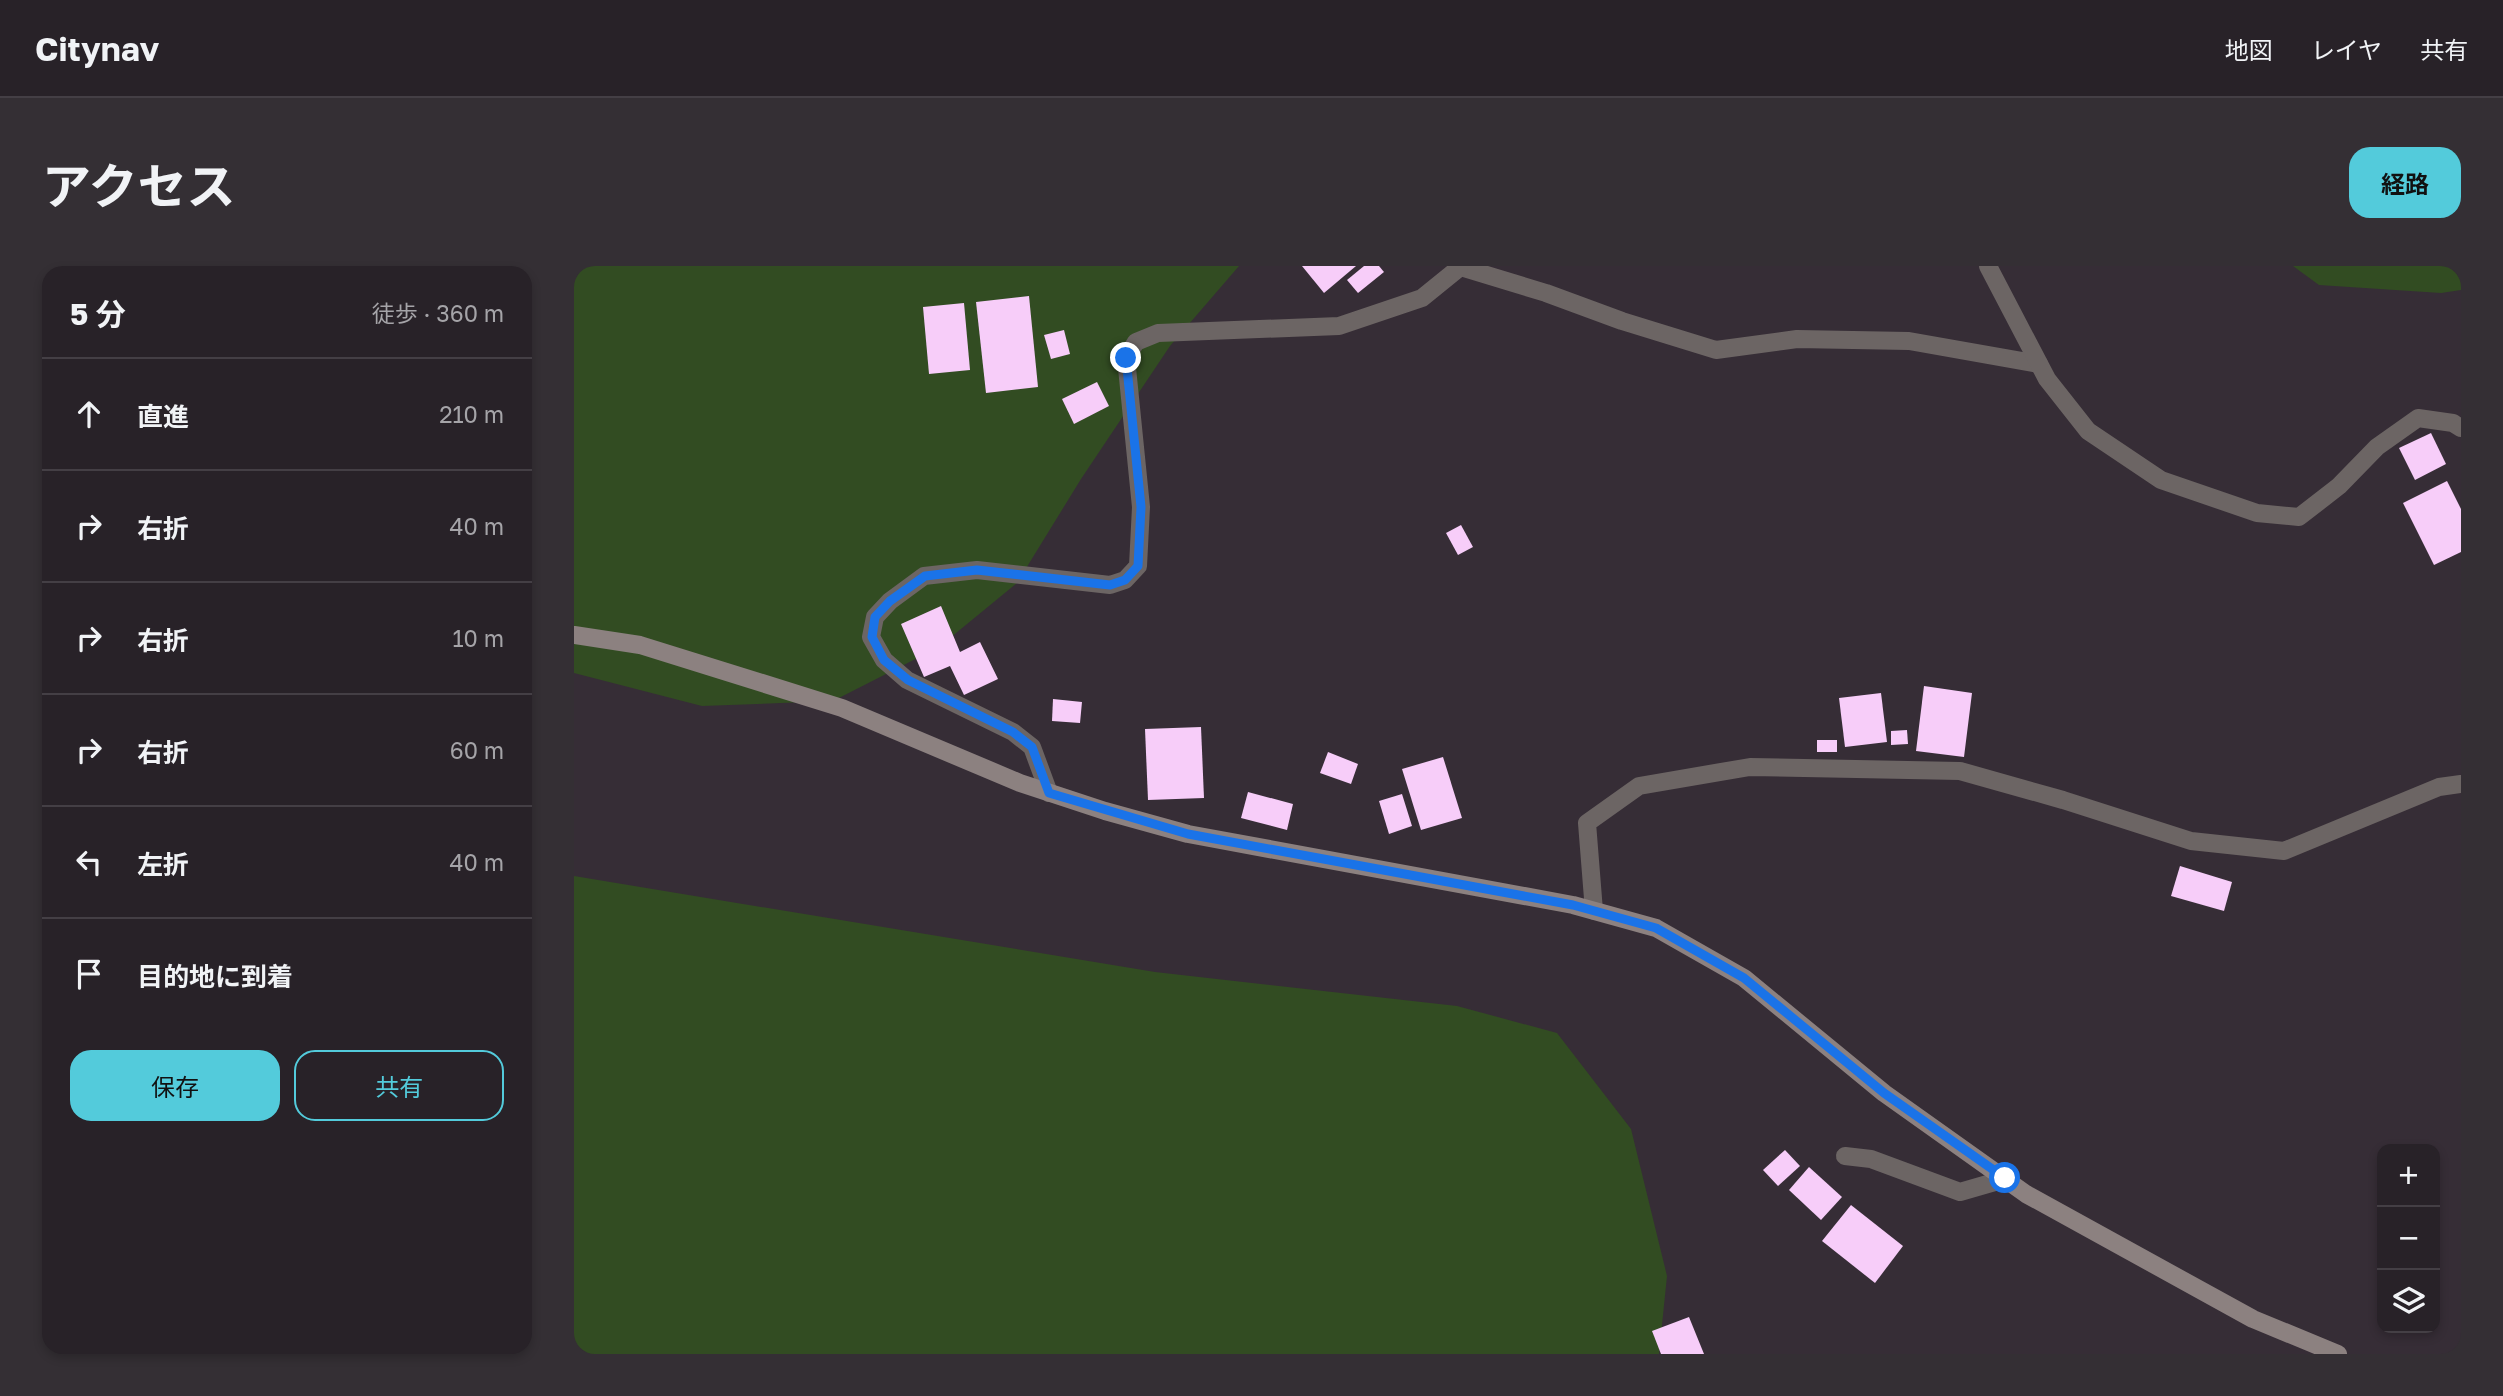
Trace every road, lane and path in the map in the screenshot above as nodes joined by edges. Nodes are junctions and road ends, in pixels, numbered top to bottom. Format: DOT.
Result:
graph roads {
  1 [pos="1988,266"];
  2 [pos="1458,267"];
  3 [pos="2039,364"];
  4 [pos="2461,428"];
  5 [pos="574,635"];
  6 [pos="2461,784"];
  7 [pos="1049,793"];
  8 [pos="1594,911"];
  9 [pos="1845,1156"];
  10 [pos="2005,1178"];
  11 [pos="2338,1354"];
  1 -- 3 [label="street"];
  2 -- 3 [label="street"];
  2 -- 7 [label="street"];
  3 -- 4 [label="street"];
  5 -- 7 [label="street"];
  6 -- 8 [label="street"];
  7 -- 8 [label="street"];
  8 -- 10 [label="street"];
  9 -- 10 [label="street"];
  10 -- 11 [label="street"];
}
